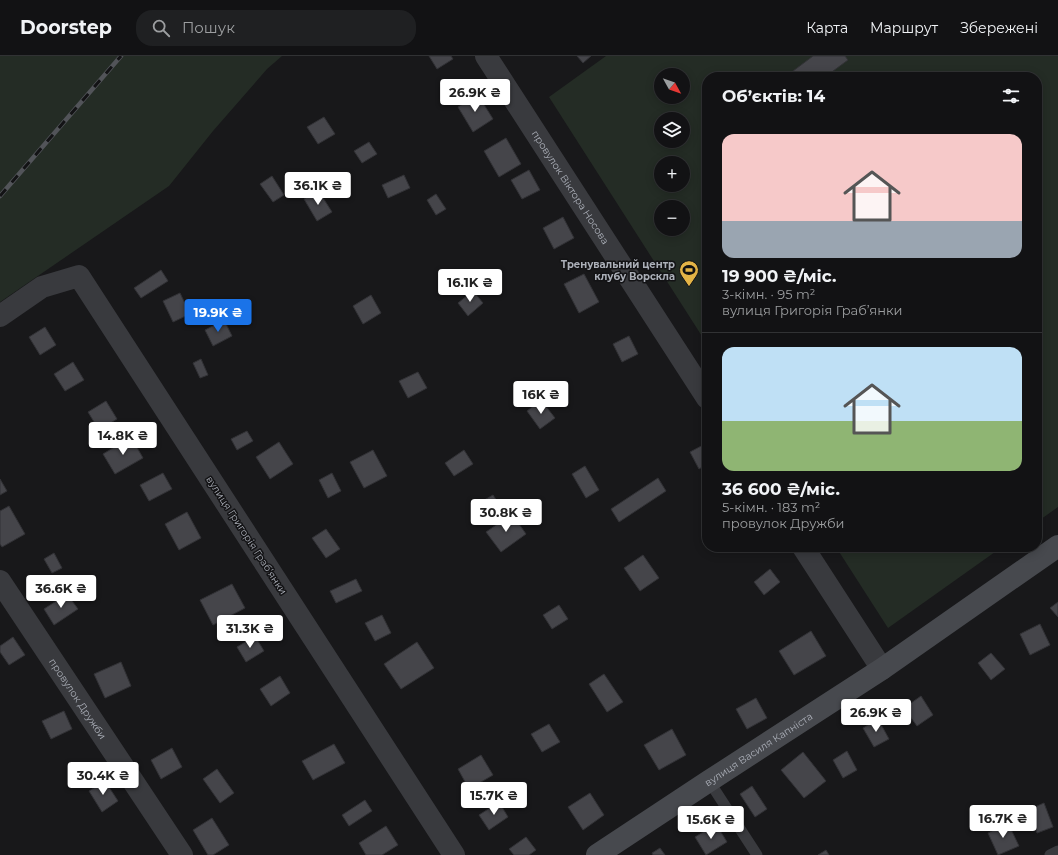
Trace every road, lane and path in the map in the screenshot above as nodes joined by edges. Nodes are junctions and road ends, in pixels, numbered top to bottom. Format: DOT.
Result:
graph roads {
  1 [pos="486,56"];
  2 [pos="0,316"];
  3 [pos="702,390"];
  4 [pos="1058,546"];
  5 [pos="806,552"];
  6 [pos="0,581"];
  7 [pos="882,669"];
  8 [pos="709,781"];
  9 [pos="1058,851"];
  10 [pos="182,855"];
  11 [pos="454,855"];
  12 [pos="597,855"];
  13 [pos="757,855"];
  14 [pos="1050,855"];
  1 -- 3 [label="street, провулок Віктора Носова"];
  2 -- 11 [label="street, вулиця Григорія Грабʼянки"];
  4 -- 7 [label="street, вулиця Василя Капніста"];
  5 -- 7 [label="street"];
  6 -- 10 [label="street, провулок Дружби"];
  7 -- 8 [label="street, вулиця Василя Капніста"];
  8 -- 12 [label="street, вулиця Василя Капніста"];
  8 -- 13 [label="lane"];
  9 -- 14 [label="lane"];
}
